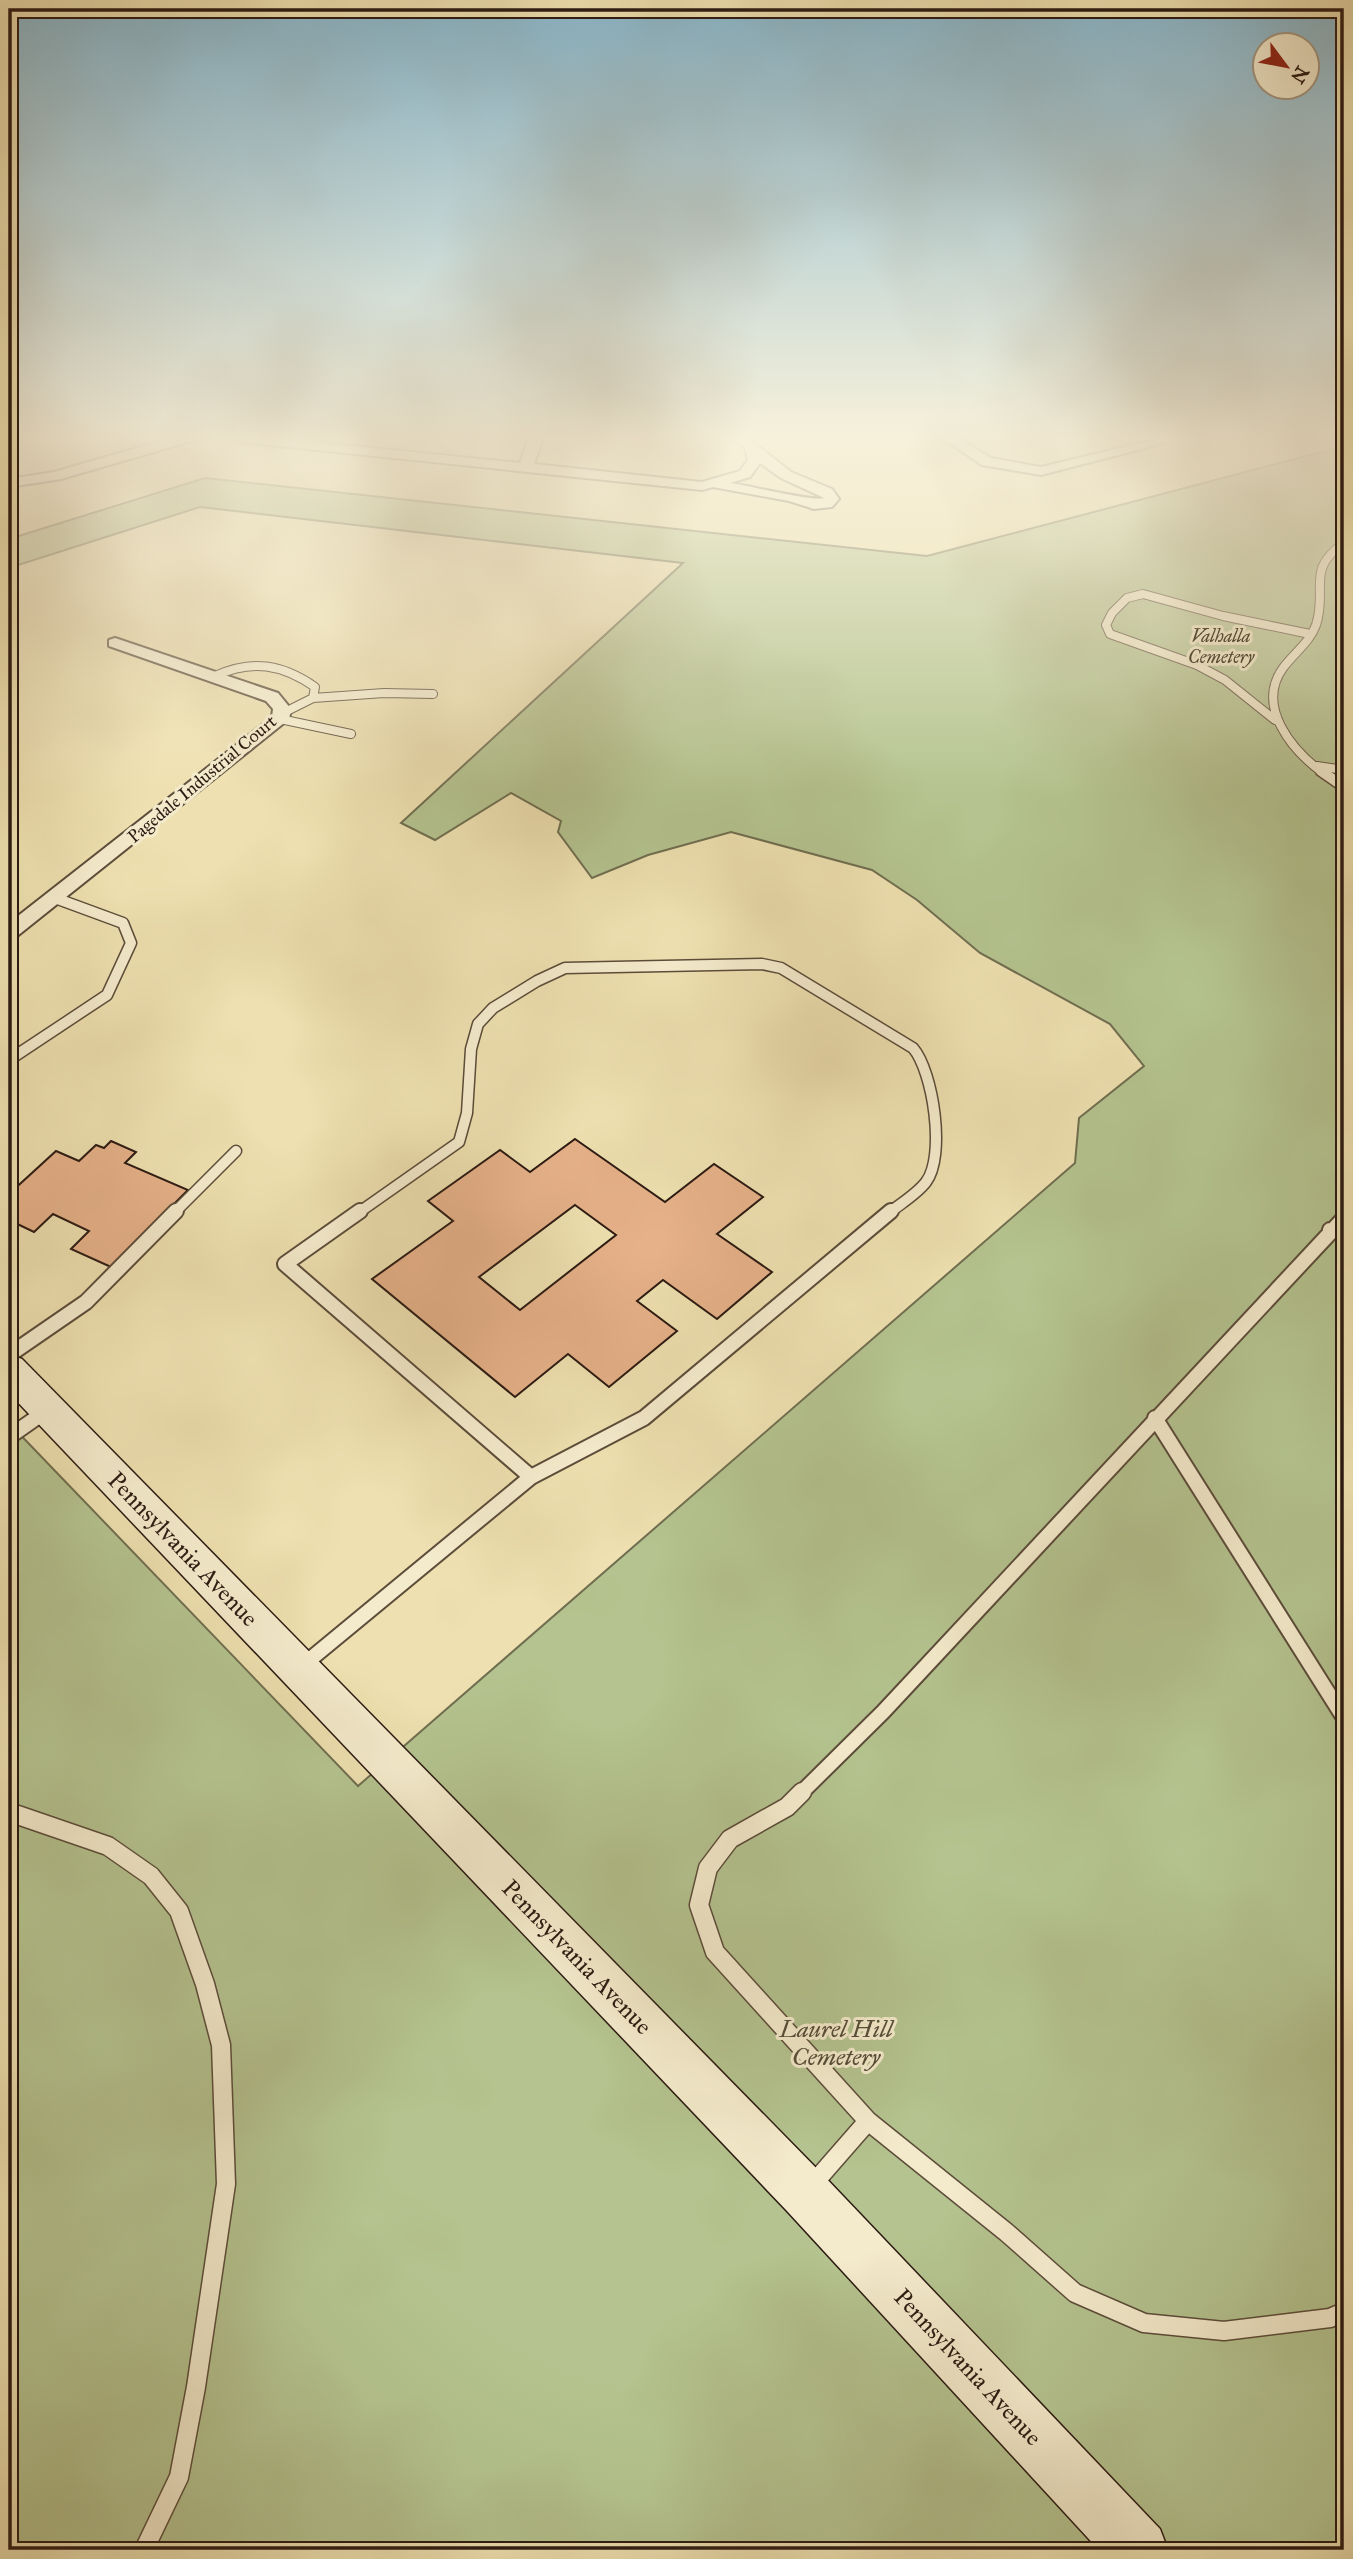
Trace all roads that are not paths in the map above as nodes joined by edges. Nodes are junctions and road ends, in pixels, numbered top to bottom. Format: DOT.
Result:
graph roads {
  1 [pos="1324,557"];
  2 [pos="1310,634"];
  3 [pos="115,643"];
  4 [pos="215,676"];
  5 [pos="432,694"];
  6 [pos="313,698"];
  7 [pos="280,717"];
  8 [pos="1275,720"];
  9 [pos="351,734"];
  10 [pos="1313,765"];
  11 [pos="1344,770"];
  12 [pos="1344,787"];
  13 [pos="55,898"];
  14 [pos="9,933"];
  15 [pos="9,1060"];
  16 [pos="236,1151"];
  17 [pos="1344,1218"];
  18 [pos="1337,1232"];
  19 [pos="10,1370"];
  20 [pos="48,1409"];
  21 [pos="1155,1418"];
  22 [pos="9,1437"];
  23 [pos="531,1477"];
  24 [pos="299,1669"];
  25 [pos="1344,1718"];
  26 [pos="9,1812"];
  27 [pos="868,2121"];
  28 [pos="805,2193"];
  29 [pos="1344,2312"];
  30 [pos="144,2550"];
  31 [pos="1139,2550"];
  1 -- 2 [label="lane"];
  2 -- 8 [label="lane"];
  2 -- 8 [label="lane"];
  3 -- 4 [label="street, Pagedale Industrial Court"];
  4 -- 6 [label="lane"];
  4 -- 7 [label="street, Pagedale Industrial Court"];
  5 -- 6 [label="lane"];
  6 -- 7 [label="lane"];
  7 -- 9 [label="lane"];
  7 -- 13 [label="street, Pagedale Industrial Court"];
  8 -- 10 [label="lane"];
  10 -- 11 [label="lane"];
  10 -- 12 [label="lane"];
  13 -- 14 [label="street, Pagedale Industrial Court"];
  13 -- 15 [label="lane"];
  16 -- 19 [label="lane"];
  17 -- 18 [label="lane"];
  18 -- 21 [label="lane"];
  19 -- 20 [label="street, Pennsylvania Avenue"];
  20 -- 22 [label="lane"];
  20 -- 24 [label="street, Pennsylvania Avenue"];
  21 -- 25 [label="lane"];
  21 -- 27 [label="lane"];
  23 -- 23 [label="lane"];
  23 -- 24 [label="lane"];
  24 -- 28 [label="street, Pennsylvania Avenue"];
  26 -- 30 [label="lane"];
  27 -- 28 [label="lane"];
  27 -- 29 [label="lane"];
  28 -- 31 [label="street, Pennsylvania Avenue"];
}
